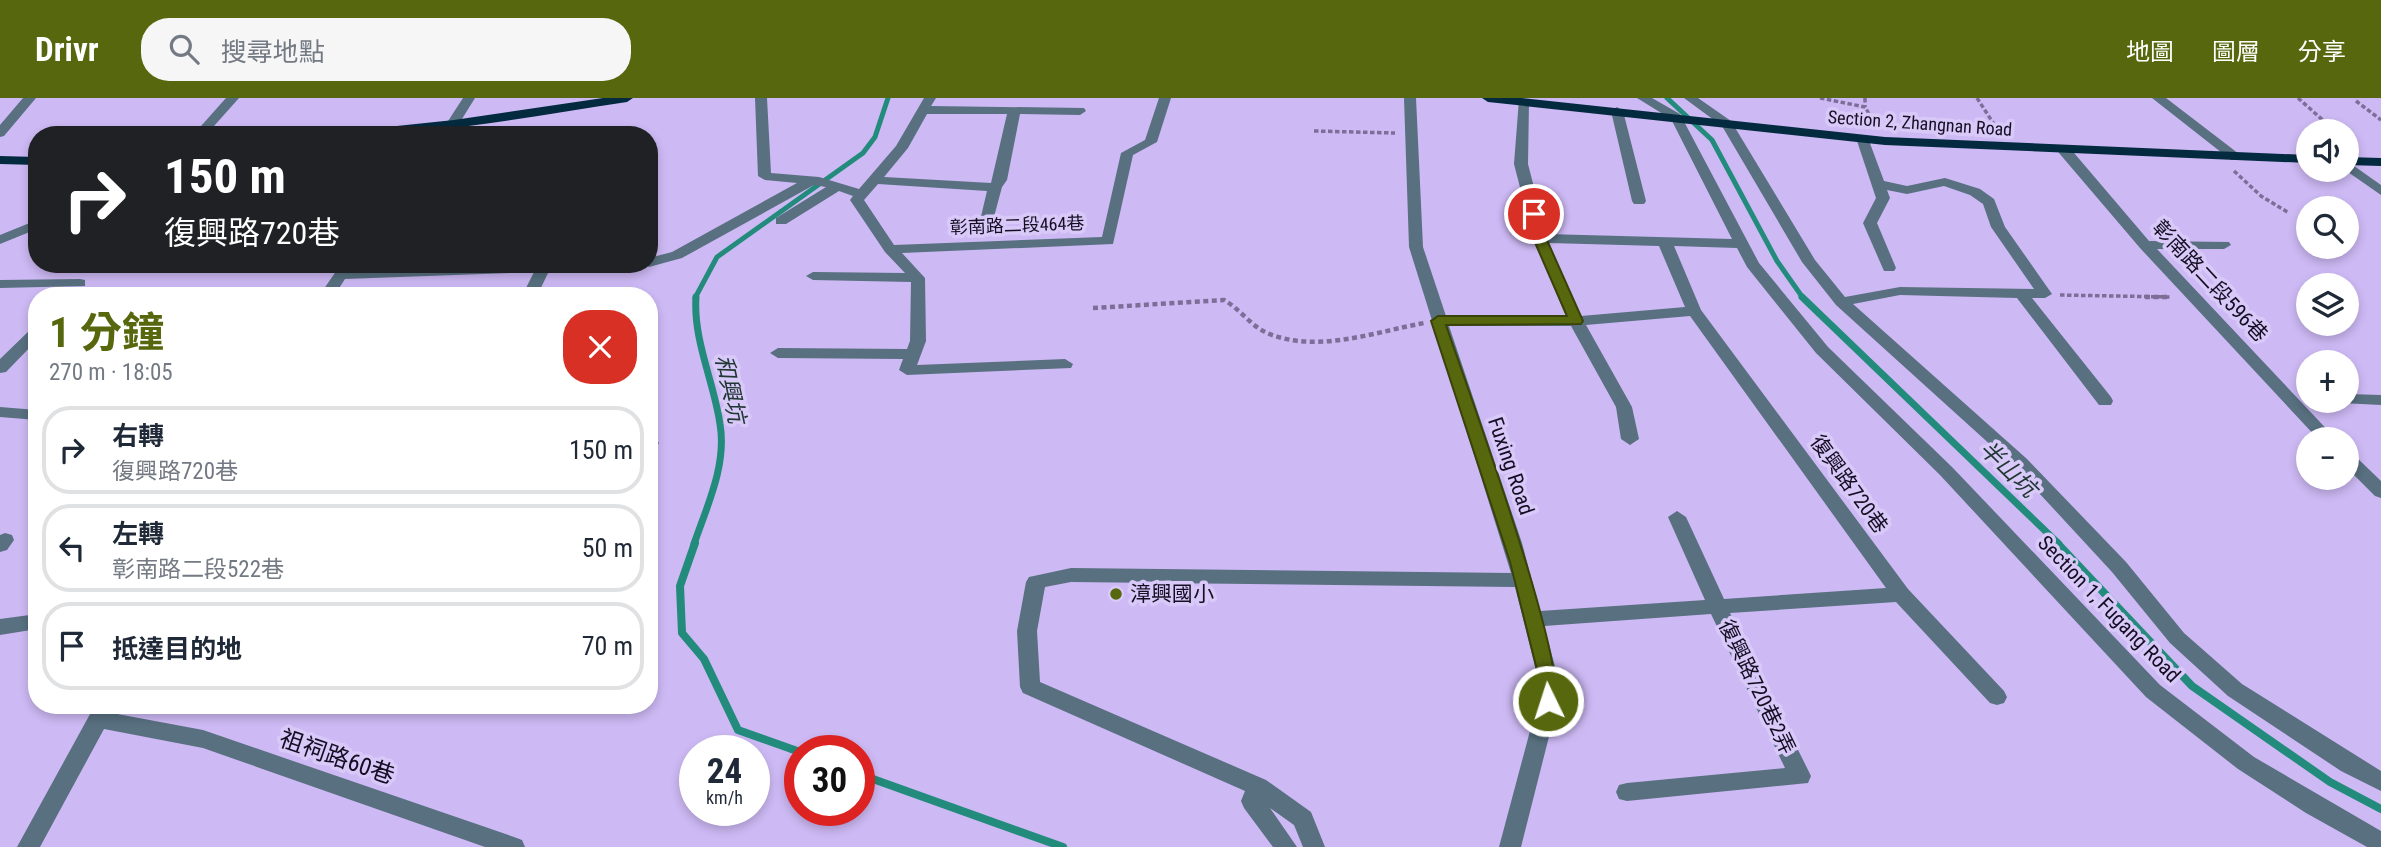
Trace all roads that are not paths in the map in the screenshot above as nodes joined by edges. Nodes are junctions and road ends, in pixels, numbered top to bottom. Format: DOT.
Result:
graph roads {
  1 [pos="30,98"];
  2 [pos="233,98"];
  3 [pos="469,98"];
  4 [pos="627,98"];
  5 [pos="761,98"];
  6 [pos="1165,98"];
  7 [pos="1410,98"];
  8 [pos="1488,98"];
  9 [pos="1643,98"];
  10 [pos="1690,98"];
  11 [pos="1706,98"];
  12 [pos="2158,98"];
  13 [pos="1523,102"];
  14 [pos="928,104"];
  15 [pos="1014,111"];
  16 [pos="1080,111"];
  17 [pos="1617,111"];
  18 [pos="1683,118"];
  19 [pos="1727,124"];
  20 [pos="207,126"];
  21 [pos="452,126"];
  22 [pos="467,126"];
  23 [pos="0,133"];
  24 [pos="1862,138"];
  25 [pos="2064,150"];
  26 [pos="2236,157"];
  27 [pos="2296,159"];
  28 [pos="0,160"];
  29 [pos="28,161"];
  30 [pos="2381,162"];
  31 [pos="2359,163"];
  32 [pos="2359,173"];
  33 [pos="875,180"];
  34 [pos="814,181"];
  35 [pos="1878,184"];
  36 [pos="838,186"];
  37 [pos="995,187"];
  38 [pos="2381,191"];
  39 [pos="862,194"];
  40 [pos="1639,201"];
  41 [pos="781,221"];
  42 [pos="986,225"];
  43 [pos="28,228"];
  44 [pos="1540,238"];
  45 [pos="0,240"];
  46 [pos="1665,242"];
  47 [pos="1742,244"];
  48 [pos="2145,245"];
  49 [pos="2224,245"];
  50 [pos="890,249"];
  51 [pos="658,260"];
  52 [pos="1889,268"];
  53 [pos="92,273"];
  54 [pos="813,276"];
  55 [pos="918,278"];
  56 [pos="80,283"];
  57 [pos="0,284"];
  58 [pos="76,287"];
  59 [pos="2022,295"];
  60 [pos="1842,302"];
  61 [pos="1694,311"];
  62 [pos="1438,321"];
  63 [pos="1576,321"];
  64 [pos="28,340"];
  65 [pos="778,353"];
  66 [pos="914,354"];
  67 [pos="1065,364"];
  68 [pos="0,368"];
  69 [pos="2285,397"];
  70 [pos="2296,397"];
  71 [pos="2359,399"];
  72 [pos="2381,400"];
  73 [pos="2105,401"];
  74 [pos="0,412"];
  75 [pos="28,414"];
  76 [pos="2316,427"];
  77 [pos="1630,439"];
  78 [pos="2359,469"];
  79 [pos="2379,488"];
  80 [pos="1677,517"];
  81 [pos="1523,580"];
  82 [pos="1901,594"];
  83 [pos="1718,606"];
  84 [pos="1534,619"];
  85 [pos="28,622"];
  86 [pos="0,627"];
  87 [pos="1997,697"];
  88 [pos="101,714"];
  89 [pos="110,714"];
  90 [pos="2381,782"];
  91 [pos="1258,787"];
  92 [pos="1627,792"];
  93 [pos="2381,843"];
  94 [pos="28,847"];
  95 [pos="514,847"];
  96 [pos="1286,847"];
  97 [pos="1314,847"];
  98 [pos="1510,847"];
  1 -- 23 [label="street"];
  2 -- 20 [label="street"];
  3 -- 21 [label="street"];
  4 -- 22 [label="main road"];
  5 -- 34 [label="street"];
  6 -- 50 [label="street, 彰南路二段464巷"];
  7 -- 62 [label="street, Fuxing Road"];
  8 -- 13 [label="main road, Section 2, Zhangnan Road"];
  9 -- 18 [label="street"];
  10 -- 19 [label="street, Section 1, Fugang Road"];
  11 -- 19 [label="street"];
  12 -- 26 [label="street"];
  13 -- 17 [label="main road, Section 2, Zhangnan Road"];
  13 -- 44 [label="street"];
  14 -- 15 [label="street"];
  14 -- 33 [label="street"];
  15 -- 16 [label="street"];
  15 -- 37 [label="street"];
  17 -- 18 [label="main road, Section 2, Zhangnan Road"];
  17 -- 40 [label="street"];
  18 -- 19 [label="main road, Section 2, Zhangnan Road"];
  18 -- 47 [label="street, Section 1, Fugang Road"];
  19 -- 24 [label="main road, Section 2, Zhangnan Road"];
  19 -- 60 [label="street, Section 1, Fugang Road"];
  24 -- 25 [label="main road, Section 2, Zhangnan Road"];
  24 -- 35 [label="street"];
  25 -- 26 [label="main road, Section 2, Zhangnan Road"];
  25 -- 48 [label="street, 彰南路二段596巷"];
  26 -- 27 [label="main road, Section 2, Zhangnan Road"];
  28 -- 29 [label="main road"];
  30 -- 31 [label="main road"];
  32 -- 38 [label="street"];
  33 -- 37 [label="street"];
  33 -- 39 [label="street"];
  34 -- 36 [label="street"];
  34 -- 51 [label="street"];
  35 -- 52 [label="street"];
  35 -- 59 [label="street"];
  36 -- 39 [label="street"];
  36 -- 41 [label="street"];
  37 -- 42 [label="street"];
  39 -- 50 [label="street"];
  43 -- 45 [label="street"];
  44 -- 46 [label="street"];
  44 -- 63 [label="street"];
  46 -- 47 [label="street"];
  46 -- 61 [label="street, 復興路720巷"];
  47 -- 93 [label="street, Section 1, Fugang Road"];
  48 -- 49 [label="street"];
  48 -- 69 [label="street, 彰南路二段596巷"];
  50 -- 55 [label="street"];
  53 -- 56 [label="street"];
  54 -- 55 [label="street"];
  55 -- 66 [label="street"];
  56 -- 57 [label="street"];
  56 -- 58 [label="street"];
  59 -- 60 [label="street"];
  59 -- 73 [label="street"];
  60 -- 90 [label="street, Section 1, Fugang Road"];
  61 -- 63 [label="street"];
  61 -- 82 [label="street, 復興路720巷"];
  62 -- 63 [label="street"];
  62 -- 81 [label="street, Fuxing Road"];
  63 -- 77 [label="street"];
  64 -- 68 [label="street"];
  65 -- 66 [label="street"];
  66 -- 67 [label="street"];
  69 -- 70 [label="street"];
  69 -- 76 [label="street, 彰南路二段596巷"];
  71 -- 72 [label="street"];
  74 -- 75 [label="street"];
  78 -- 79 [label="street"];
  80 -- 83 [label="street, 復興路720巷2弄"];
  81 -- 84 [label="street, Fuxing Road"];
  81 -- 91 [label="street"];
  82 -- 83 [label="street"];
  82 -- 87 [label="street, 復興路720巷"];
  83 -- 84 [label="street"];
  83 -- 92 [label="street, 復興路720巷2弄"];
  84 -- 98 [label="street, Fuxing Road"];
  85 -- 86 [label="street"];
  88 -- 94 [label="street"];
  89 -- 95 [label="street, 祖祠路60巷"];
  91 -- 96 [label="street"];
  91 -- 97 [label="street"];
}
